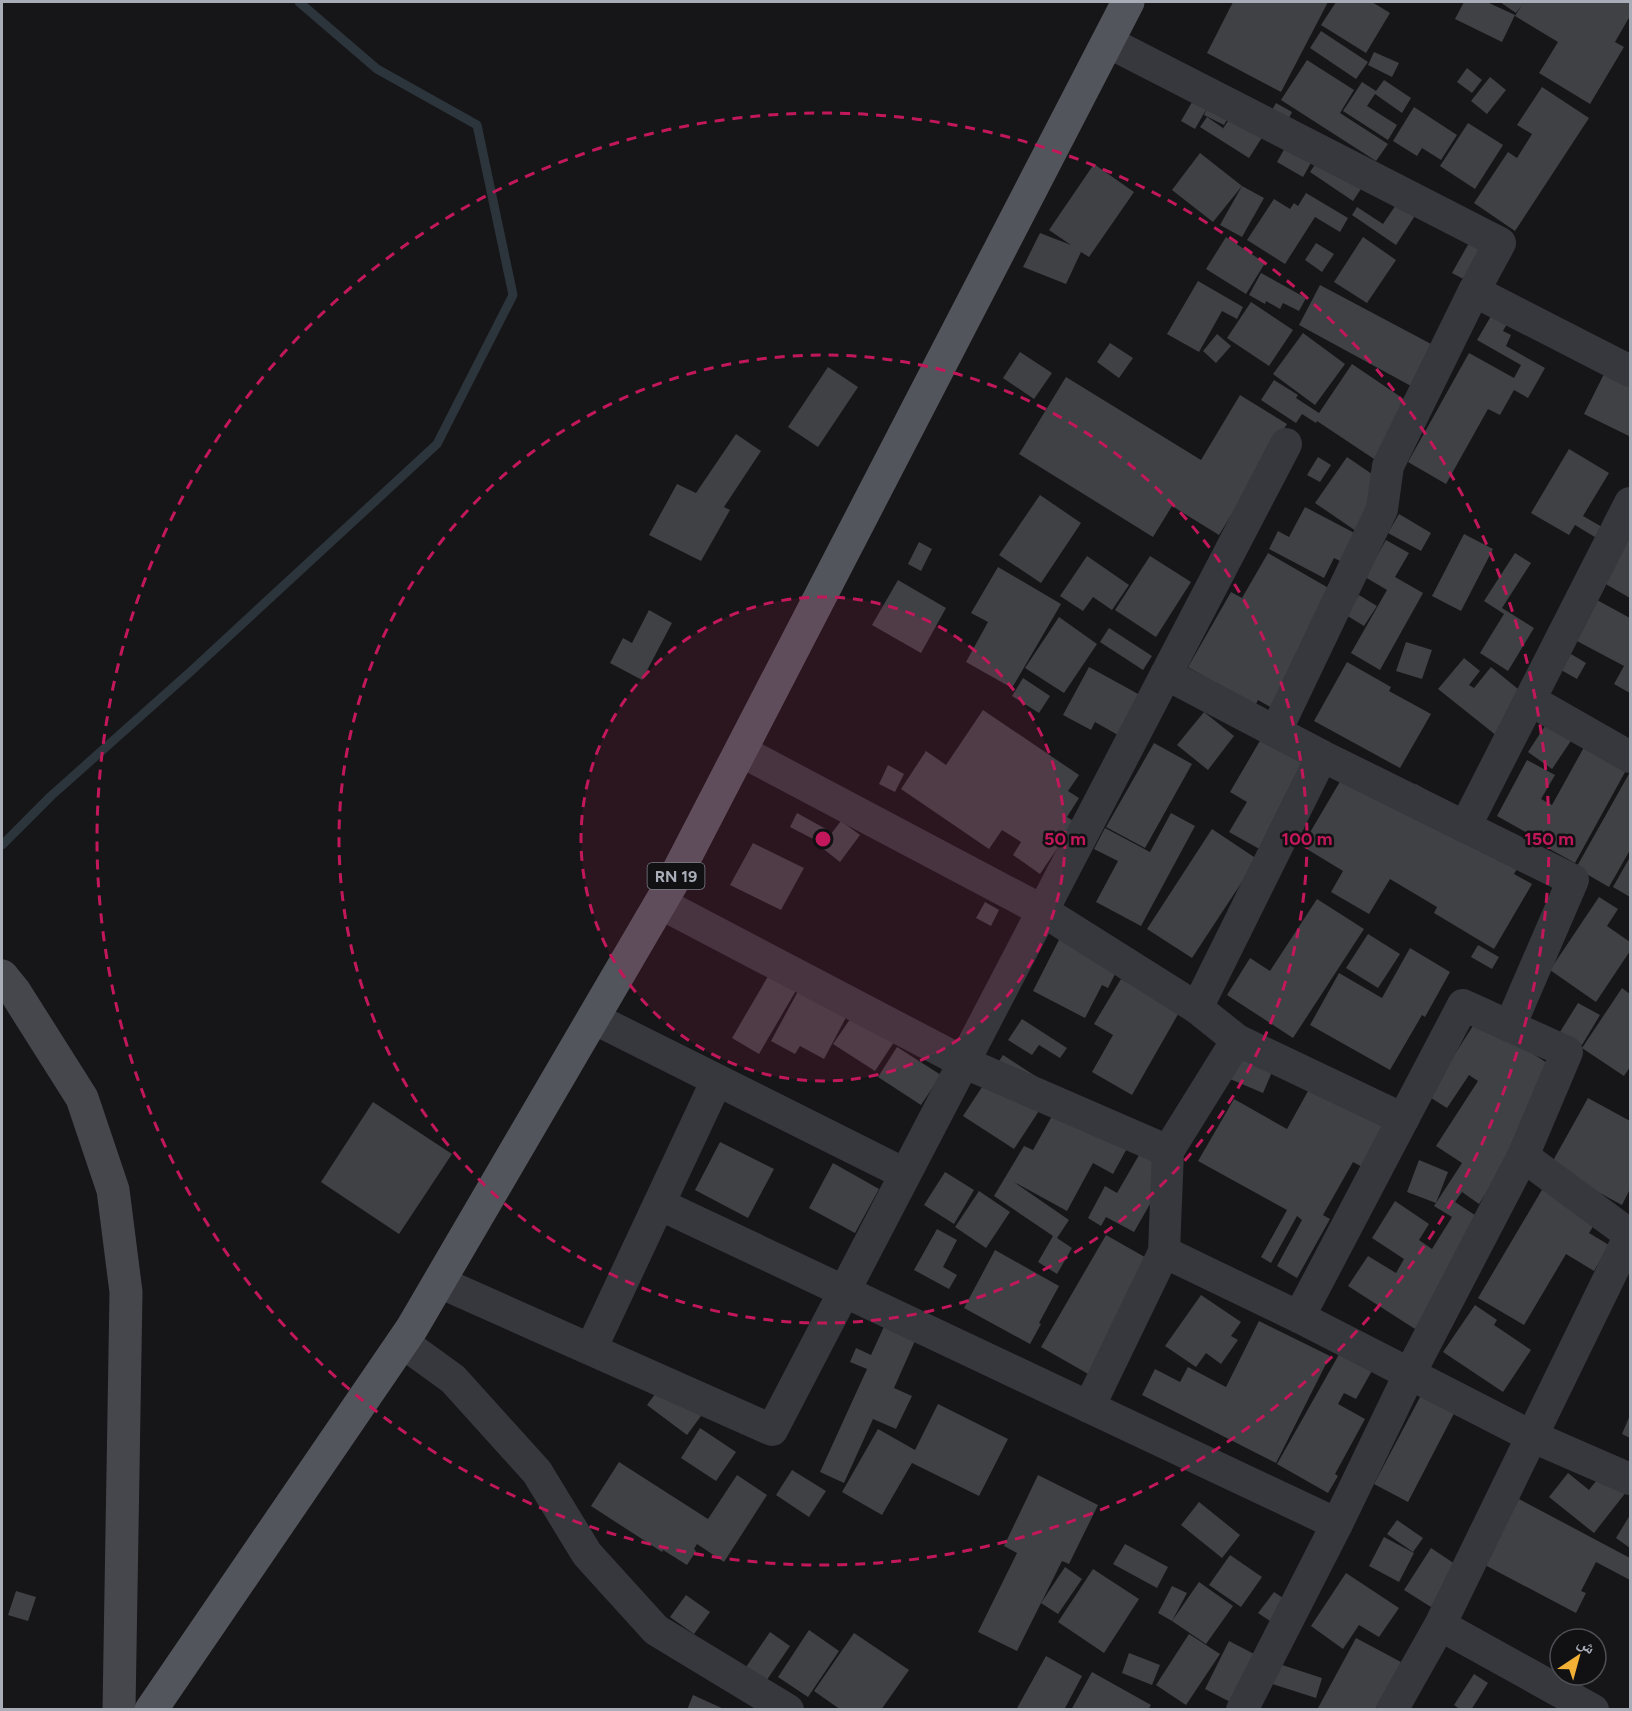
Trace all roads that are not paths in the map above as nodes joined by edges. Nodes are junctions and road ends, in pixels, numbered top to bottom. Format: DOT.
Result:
graph roads {
  1 [pos="1128,2"];
  2 [pos="1107,42"];
  3 [pos="1474,291"];
  4 [pos="1630,371"];
  5 [pos="1286,444"];
  6 [pos="1630,503"];
  7 [pos="1166,674"];
  8 [pos="1530,700"];
  9 [pos="1276,731"];
  10 [pos="741,751"];
  11 [pos="1322,756"];
  12 [pos="1630,757"];
  13 [pos="1465,827"];
  14 [pos="660,903"];
  15 [pos="1043,911"];
  16 [pos="2,976"];
  17 [pos="1197,1008"];
  18 [pos="593,1018"];
  19 [pos="1510,1026"];
  20 [pos="1237,1040"];
  21 [pos="963,1062"];
  22 [pos="717,1080"];
  23 [pos="1403,1119"];
  24 [pos="1168,1151"];
  25 [pos="1523,1156"];
  26 [pos="905,1173"];
  27 [pos="659,1204"];
  28 [pos="1164,1251"];
  29 [pos="438,1282"];
  30 [pos="844,1292"];
  31 [pos="1299,1317"];
  32 [pos="402,1342"];
  33 [pos="591,1349"];
  34 [pos="1409,1375"];
  35 [pos="1089,1407"];
  36 [pos="1532,1436"];
  37 [pos="1630,1479"];
  38 [pos="1337,1524"];
  39 [pos="1440,1625"];
  40 [pos="119,1710"];
  41 [pos="151,1710"];
  42 [pos="788,1710"];
  43 [pos="1242,1710"];
  44 [pos="1392,1710"];
  45 [pos="1593,1710"];
  1 -- 2 [label="main road, RN 19"];
  2 -- 3 [label="street"];
  2 -- 10 [label="main road, RN 19"];
  3 -- 4 [label="street"];
  3 -- 9 [label="street"];
  5 -- 7 [label="street"];
  6 -- 8 [label="street"];
  7 -- 9 [label="street"];
  7 -- 15 [label="street"];
  8 -- 12 [label="street"];
  8 -- 13 [label="street"];
  9 -- 11 [label="street"];
  10 -- 14 [label="main road, RN 19"];
  10 -- 15 [label="street"];
  11 -- 13 [label="street"];
  11 -- 17 [label="street"];
  13 -- 19 [label="street"];
  14 -- 18 [label="main road, RN 19"];
  14 -- 21 [label="street"];
  15 -- 17 [label="street"];
  15 -- 21 [label="street"];
  16 -- 40 [label="street"];
  17 -- 20 [label="street"];
  18 -- 22 [label="street"];
  18 -- 29 [label="main road, RN 19"];
  19 -- 23 [label="street"];
  19 -- 25 [label="street"];
  20 -- 23 [label="street"];
  20 -- 24 [label="street"];
  21 -- 24 [label="street"];
  21 -- 26 [label="street"];
  22 -- 26 [label="street"];
  22 -- 27 [label="street"];
  23 -- 31 [label="street"];
  24 -- 28 [label="street"];
  25 -- 34 [label="street"];
  25 -- 36 [label="street"];
  26 -- 30 [label="street"];
  27 -- 30 [label="street"];
  27 -- 33 [label="street"];
  28 -- 31 [label="street"];
  28 -- 35 [label="street"];
  29 -- 32 [label="main road, RN 19"];
  29 -- 33 [label="street"];
  30 -- 33 [label="street"];
  30 -- 35 [label="street"];
  31 -- 34 [label="street"];
  32 -- 41 [label="main road, RN 19"];
  32 -- 42 [label="street"];
  34 -- 36 [label="street"];
  34 -- 38 [label="street"];
  35 -- 38 [label="street"];
  36 -- 37 [label="street"];
  36 -- 39 [label="street"];
  38 -- 43 [label="street"];
  39 -- 44 [label="street"];
  39 -- 45 [label="street"];
}
